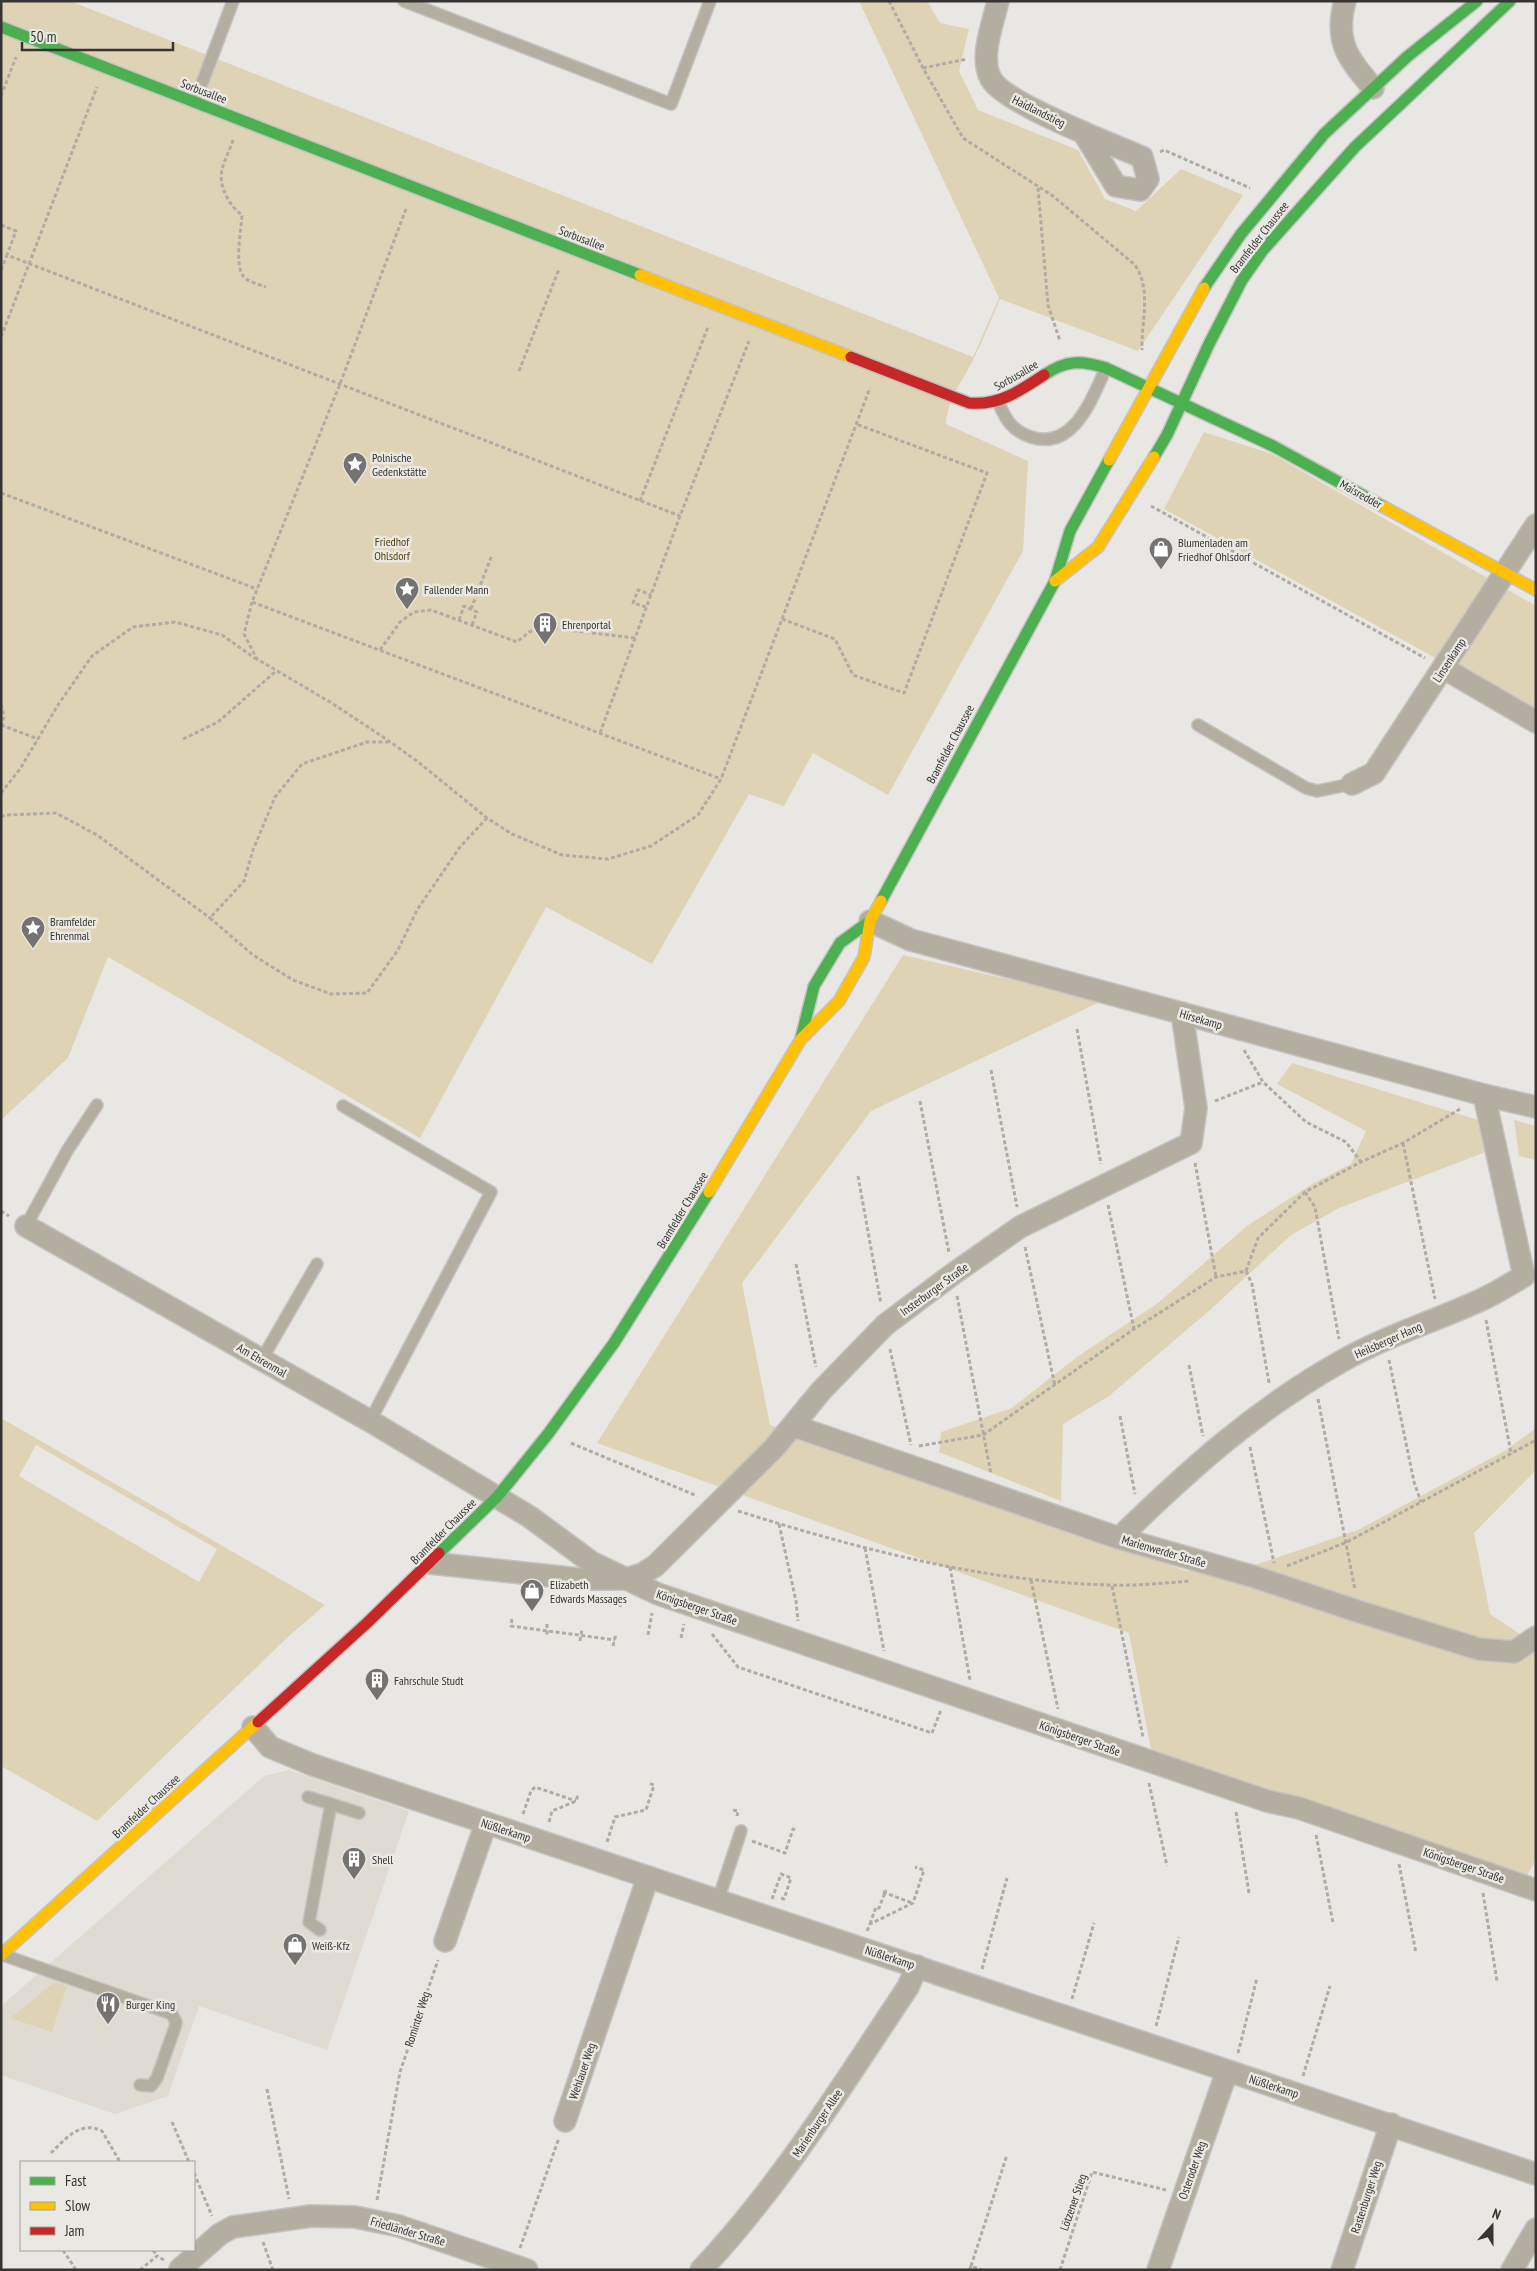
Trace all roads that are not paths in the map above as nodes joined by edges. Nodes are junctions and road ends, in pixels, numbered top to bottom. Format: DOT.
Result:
graph roads {
  1 [pos="233,1"];
  2 [pos="404,1"];
  3 [pos="710,1"];
  4 [pos="998,1"];
  5 [pos="1345,1"];
  6 [pos="1477,1"];
  7 [pos="1510,1"];
  8 [pos="1,27"];
  9 [pos="1373,88"];
  10 [pos="195,102"];
  11 [pos="1390,113"];
  12 [pos="1083,132"];
  13 [pos="1106,368"];
  14 [pos="1149,388"];
  15 [pos="998,401"];
  16 [pos="1182,404"];
  17 [pos="1536,525"];
  18 [pos="1505,572"];
  19 [pos="1055,581"];
  20 [pos="1536,590"];
  21 [pos="1452,673"];
  22 [pos="1536,722"];
  23 [pos="1198,725"];
  24 [pos="1352,784"];
  25 [pos="870,921"];
  26 [pos="1182,1013"];
  27 [pos="801,1039"];
  28 [pos="1484,1095"];
  29 [pos="97,1105"];
  30 [pos="343,1106"];
  31 [pos="1536,1107"];
  32 [pos="26,1226"];
  33 [pos="316,1264"];
  34 [pos="262,1359"];
  35 [pos="370,1420"];
  36 [pos="794,1426"];
  37 [pos="497,1497"];
  38 [pos="1119,1538"];
  39 [pos="430,1563"];
  40 [pos="626,1579"];
  41 [pos="1536,1637"];
  42 [pos="253,1726"];
  43 [pos="308,1797"];
  44 [pos="331,1804"];
  45 [pos="359,1813"];
  46 [pos="486,1823"];
  47 [pos="741,1831"];
  48 [pos="648,1877"];
  49 [pos="1536,1890"];
  50 [pos="718,1900"];
  51 [pos="320,1930"];
  52 [pos="446,1941"];
  53 [pos="2,1955"];
  54 [pos="917,1966"];
  55 [pos="1230,2072"];
  56 [pos="140,2085"];
  57 [pos="565,2121"];
  58 [pos="1391,2124"];
  59 [pos="1536,2174"];
  60 [pos="1536,2229"];
  61 [pos="520,2267"];
  62 [pos="180,2269"];
  63 [pos="701,2270"];
  64 [pos="1158,2270"];
  65 [pos="1342,2270"];
  66 [pos="1512,2270"];
  1 -- 10 [label="lane"];
  2 -- 3 [label="lane"];
  4 -- 12 [label="street, Haidlandstieg"];
  5 -- 9 [label="street"];
  6 -- 9 [label="main road, Bramfelder Chaussee"];
  7 -- 11 [label="main road, Bramfelder Chaussee"];
  8 -- 10 [label="main road, Sorbusallee"];
  9 -- 11 [label="main road"];
  9 -- 14 [label="main road, Bramfelder Chaussee"];
  10 -- 15 [label="main road, Sorbusallee"];
  11 -- 16 [label="main road, Bramfelder Chaussee"];
  12 -- 12 [label="street, Haidlandstieg"];
  13 -- 14 [label="main road, Sorbusallee"];
  13 -- 15 [label="main road, Sorbusallee"];
  13 -- 15 [label="lane"];
  14 -- 16 [label="main road, Maisredder"];
  14 -- 19 [label="main road, Bramfelder Chaussee"];
  16 -- 18 [label="main road, Maisredder"];
  16 -- 19 [label="main road, Bramfelder Chaussee"];
  17 -- 18 [label="street, Linsenkamp"];
  18 -- 20 [label="main road, Maisredder"];
  18 -- 24 [label="street, Linsenkamp"];
  19 -- 25 [label="main road, Bramfelder Chaussee"];
  21 -- 22 [label="street"];
  23 -- 24 [label="lane"];
  25 -- 26 [label="street, Hirsekamp"];
  25 -- 27 [label="main road, Bramfelder Chaussee"];
  25 -- 27 [label="main road, Bramfelder Chaussee"];
  26 -- 28 [label="street, Hirsekamp"];
  26 -- 36 [label="street, Insterburger Straße"];
  27 -- 37 [label="main road, Bramfelder Chaussee"];
  28 -- 31 [label="street, Hirsekamp"];
  28 -- 38 [label="street, Heilsberger Hang"];
  29 -- 32 [label="lane"];
  30 -- 35 [label="lane"];
  32 -- 34 [label="street, Am Ehrenmal"];
  33 -- 34 [label="lane"];
  34 -- 35 [label="street, Am Ehrenmal"];
  35 -- 37 [label="street, Am Ehrenmal"];
  36 -- 38 [label="street, Marienwerder Straße"];
  36 -- 40 [label="street, Insterburger Straße"];
  37 -- 39 [label="main road, Bramfelder Chaussee"];
  37 -- 40 [label="street, Königsberger Straße"];
  38 -- 41 [label="street, Marienwerder Straße"];
  39 -- 40 [label="street, Königsberger Straße"];
  39 -- 42 [label="main road, Bramfelder Chaussee"];
  40 -- 49 [label="street, Königsberger Straße"];
  42 -- 46 [label="street, Nüßlerkamp"];
  42 -- 53 [label="main road, Bramfelder Chaussee"];
  43 -- 44 [label="lane"];
  44 -- 45 [label="lane"];
  44 -- 51 [label="lane"];
  46 -- 48 [label="street, Nüßlerkamp"];
  46 -- 52 [label="street"];
  47 -- 50 [label="lane"];
  48 -- 50 [label="street, Nüßlerkamp"];
  48 -- 57 [label="street, Wehlauer Weg"];
  50 -- 54 [label="street, Nüßlerkamp"];
  53 -- 56 [label="lane"];
  54 -- 55 [label="street, Nüßlerkamp"];
  54 -- 63 [label="street, Marienburger Allee"];
  55 -- 58 [label="street, Nüßlerkamp"];
  55 -- 64 [label="street, Osteroder Weg"];
  58 -- 59 [label="street, Nüßlerkamp"];
  58 -- 65 [label="street, Rastenburger Weg"];
  60 -- 66 [label="street"];
  61 -- 62 [label="street, Friedländer Straße"];
}
